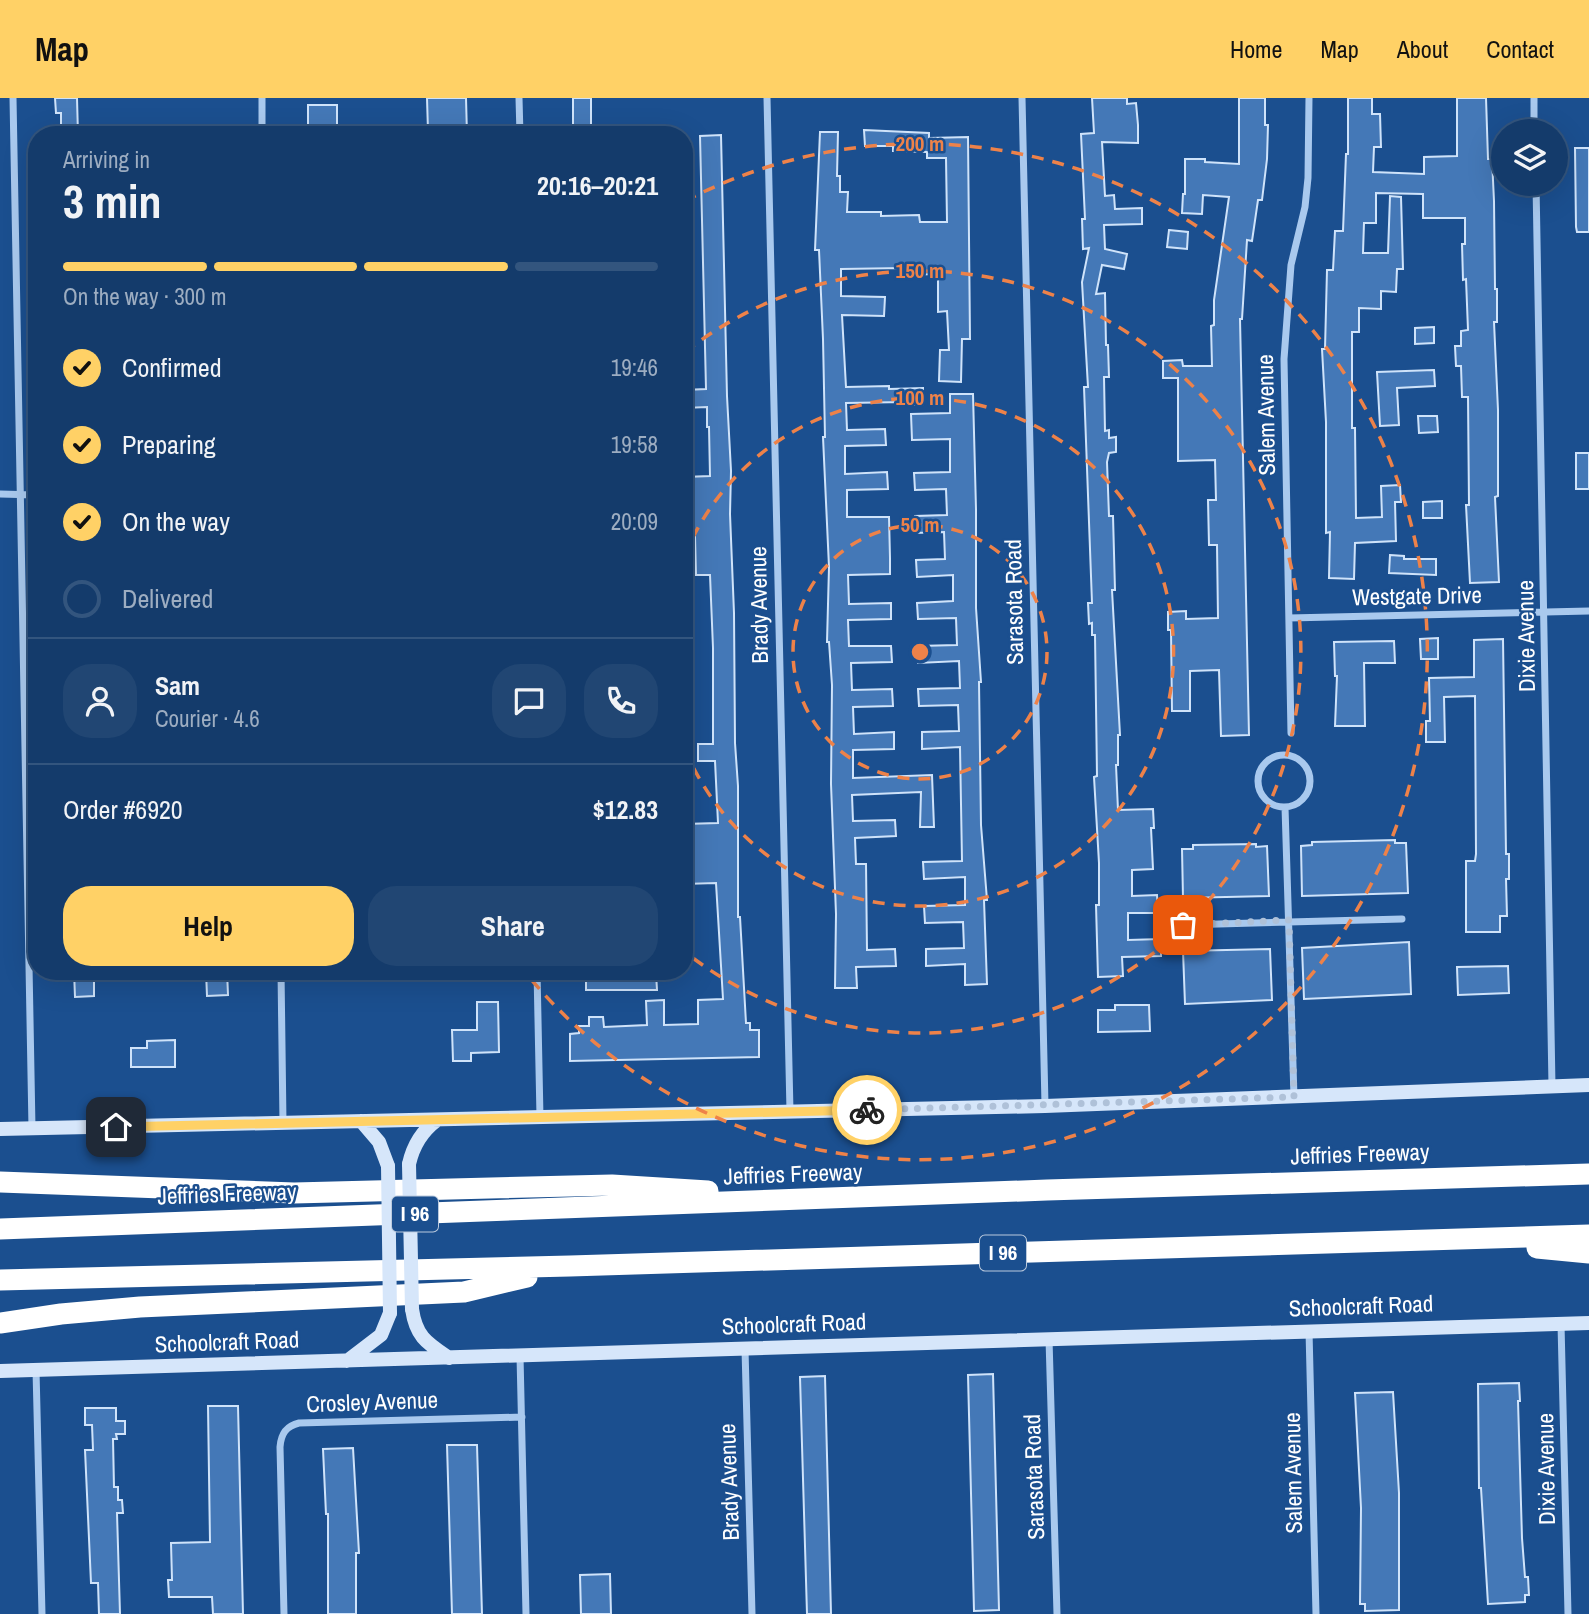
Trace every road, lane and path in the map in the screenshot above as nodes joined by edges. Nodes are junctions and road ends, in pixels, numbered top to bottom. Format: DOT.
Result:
graph roads {
  1 [pos="13,98"];
  2 [pos="262,98"];
  3 [pos="519,98"];
  4 [pos="767,98"];
  5 [pos="1022,98"];
  6 [pos="1309,98"];
  7 [pos="1534,98"];
  8 [pos="1534,119"];
  9 [pos="262,126"];
  10 [pos="520,126"];
  11 [pos="1536,196"];
  12 [pos="0,494"];
  13 [pos="19,495"];
  14 [pos="28,495"];
  15 [pos="1589,611"];
  16 [pos="1545,612"];
  17 [pos="1289,618"];
  18 [pos="1291,733"];
  19 [pos="1285,807"];
  20 [pos="1402,919"];
  21 [pos="1289,920"];
  22 [pos="1183,925"];
  23 [pos="28,934"];
  24 [pos="29,980"];
  25 [pos="281,980"];
  26 [pos="537,980"];
  27 [pos="1589,1085"];
  28 [pos="1552,1087"];
  29 [pos="1294,1097"];
  30 [pos="1045,1106"];
  31 [pos="790,1112"];
  32 [pos="540,1118"];
  33 [pos="437,1120"];
  34 [pos="361,1121"];
  35 [pos="283,1124"];
  36 [pos="0,1129"];
  37 [pos="32,1129"];
  38 [pos="1589,1167"];
  39 [pos="1589,1174"];
  40 [pos="1517,1176"];
  41 [pos="0,1182"];
  42 [pos="830,1199"];
  43 [pos="0,1229"];
  44 [pos="1589,1235"];
  45 [pos="1437,1240"];
  46 [pos="1589,1253"];
  47 [pos="570,1266"];
  48 [pos="0,1280"];
  49 [pos="0,1323"];
  50 [pos="1589,1323"];
  51 [pos="1561,1324"];
  52 [pos="1310,1331"];
  53 [pos="1049,1339"];
  54 [pos="745,1349"];
  55 [pos="520,1355"];
  56 [pos="449,1358"];
  57 [pos="347,1361"];
  58 [pos="36,1370"];
  59 [pos="0,1371"];
  60 [pos="522,1417"];
  61 [pos="42,1614"];
  62 [pos="284,1614"];
  63 [pos="526,1614"];
  64 [pos="752,1614"];
  65 [pos="1057,1614"];
  66 [pos="1316,1614"];
  67 [pos="1568,1614"];
  1 -- 13 [label="street"];
  2 -- 9 [label="street"];
  3 -- 10 [label="street"];
  4 -- 31 [label="street, Brady Avenue"];
  5 -- 30 [label="street, Sarasota Road"];
  6 -- 17 [label="street, Salem Avenue"];
  7 -- 8 [label="street"];
  11 -- 16 [label="street, Dixie Avenue"];
  12 -- 13 [label="street"];
  13 -- 14 [label="street"];
  13 -- 23 [label="street"];
  15 -- 16 [label="street, Westgate Drive"];
  16 -- 17 [label="street, Westgate Drive"];
  16 -- 28 [label="street, Dixie Avenue"];
  17 -- 18 [label="street, Salem Avenue"];
  19 -- 19 [label="street"];
  19 -- 21 [label="street"];
  20 -- 21 [label="street"];
  21 -- 22 [label="street"];
  21 -- 29 [label="street"];
  24 -- 37 [label="street"];
  25 -- 35 [label="street"];
  26 -- 32 [label="street"];
  27 -- 28 [label="main road"];
  28 -- 29 [label="main road"];
  29 -- 30 [label="main road"];
  30 -- 31 [label="main road"];
  31 -- 32 [label="main road"];
  32 -- 33 [label="main road"];
  33 -- 34 [label="main road"];
  33 -- 56 [label="main road, bridge"];
  34 -- 35 [label="main road"];
  34 -- 57 [label="main road, bridge"];
  35 -- 37 [label="main road"];
  36 -- 37 [label="main road"];
  38 -- 40 [label="highway"];
  39 -- 40 [label="highway, Jeffries Freeway / I 96"];
  40 -- 42 [label="highway, Jeffries Freeway / I 96"];
  41 -- 42 [label="highway"];
  42 -- 43 [label="highway, Jeffries Freeway / I 96"];
  44 -- 45 [label="highway, I 96"];
  45 -- 46 [label="highway"];
  45 -- 47 [label="highway, I 96"];
  47 -- 48 [label="highway, I 96"];
  47 -- 49 [label="highway"];
  50 -- 51 [label="main road, Schoolcraft Road"];
  51 -- 52 [label="main road, Schoolcraft Road"];
  51 -- 67 [label="street, Dixie Avenue"];
  52 -- 53 [label="main road, Schoolcraft Road"];
  52 -- 66 [label="street, Salem Avenue"];
  53 -- 54 [label="main road, Schoolcraft Road"];
  53 -- 65 [label="street, Sarasota Road"];
  54 -- 55 [label="main road, Schoolcraft Road"];
  54 -- 64 [label="street, Brady Avenue"];
  55 -- 56 [label="main road, Schoolcraft Road"];
  55 -- 60 [label="street"];
  56 -- 57 [label="main road, Schoolcraft Road"];
  57 -- 58 [label="main road, Schoolcraft Road"];
  58 -- 59 [label="main road, Schoolcraft Road"];
  58 -- 61 [label="street"];
  60 -- 62 [label="street, Crosley Avenue"];
  60 -- 63 [label="street"];
}
